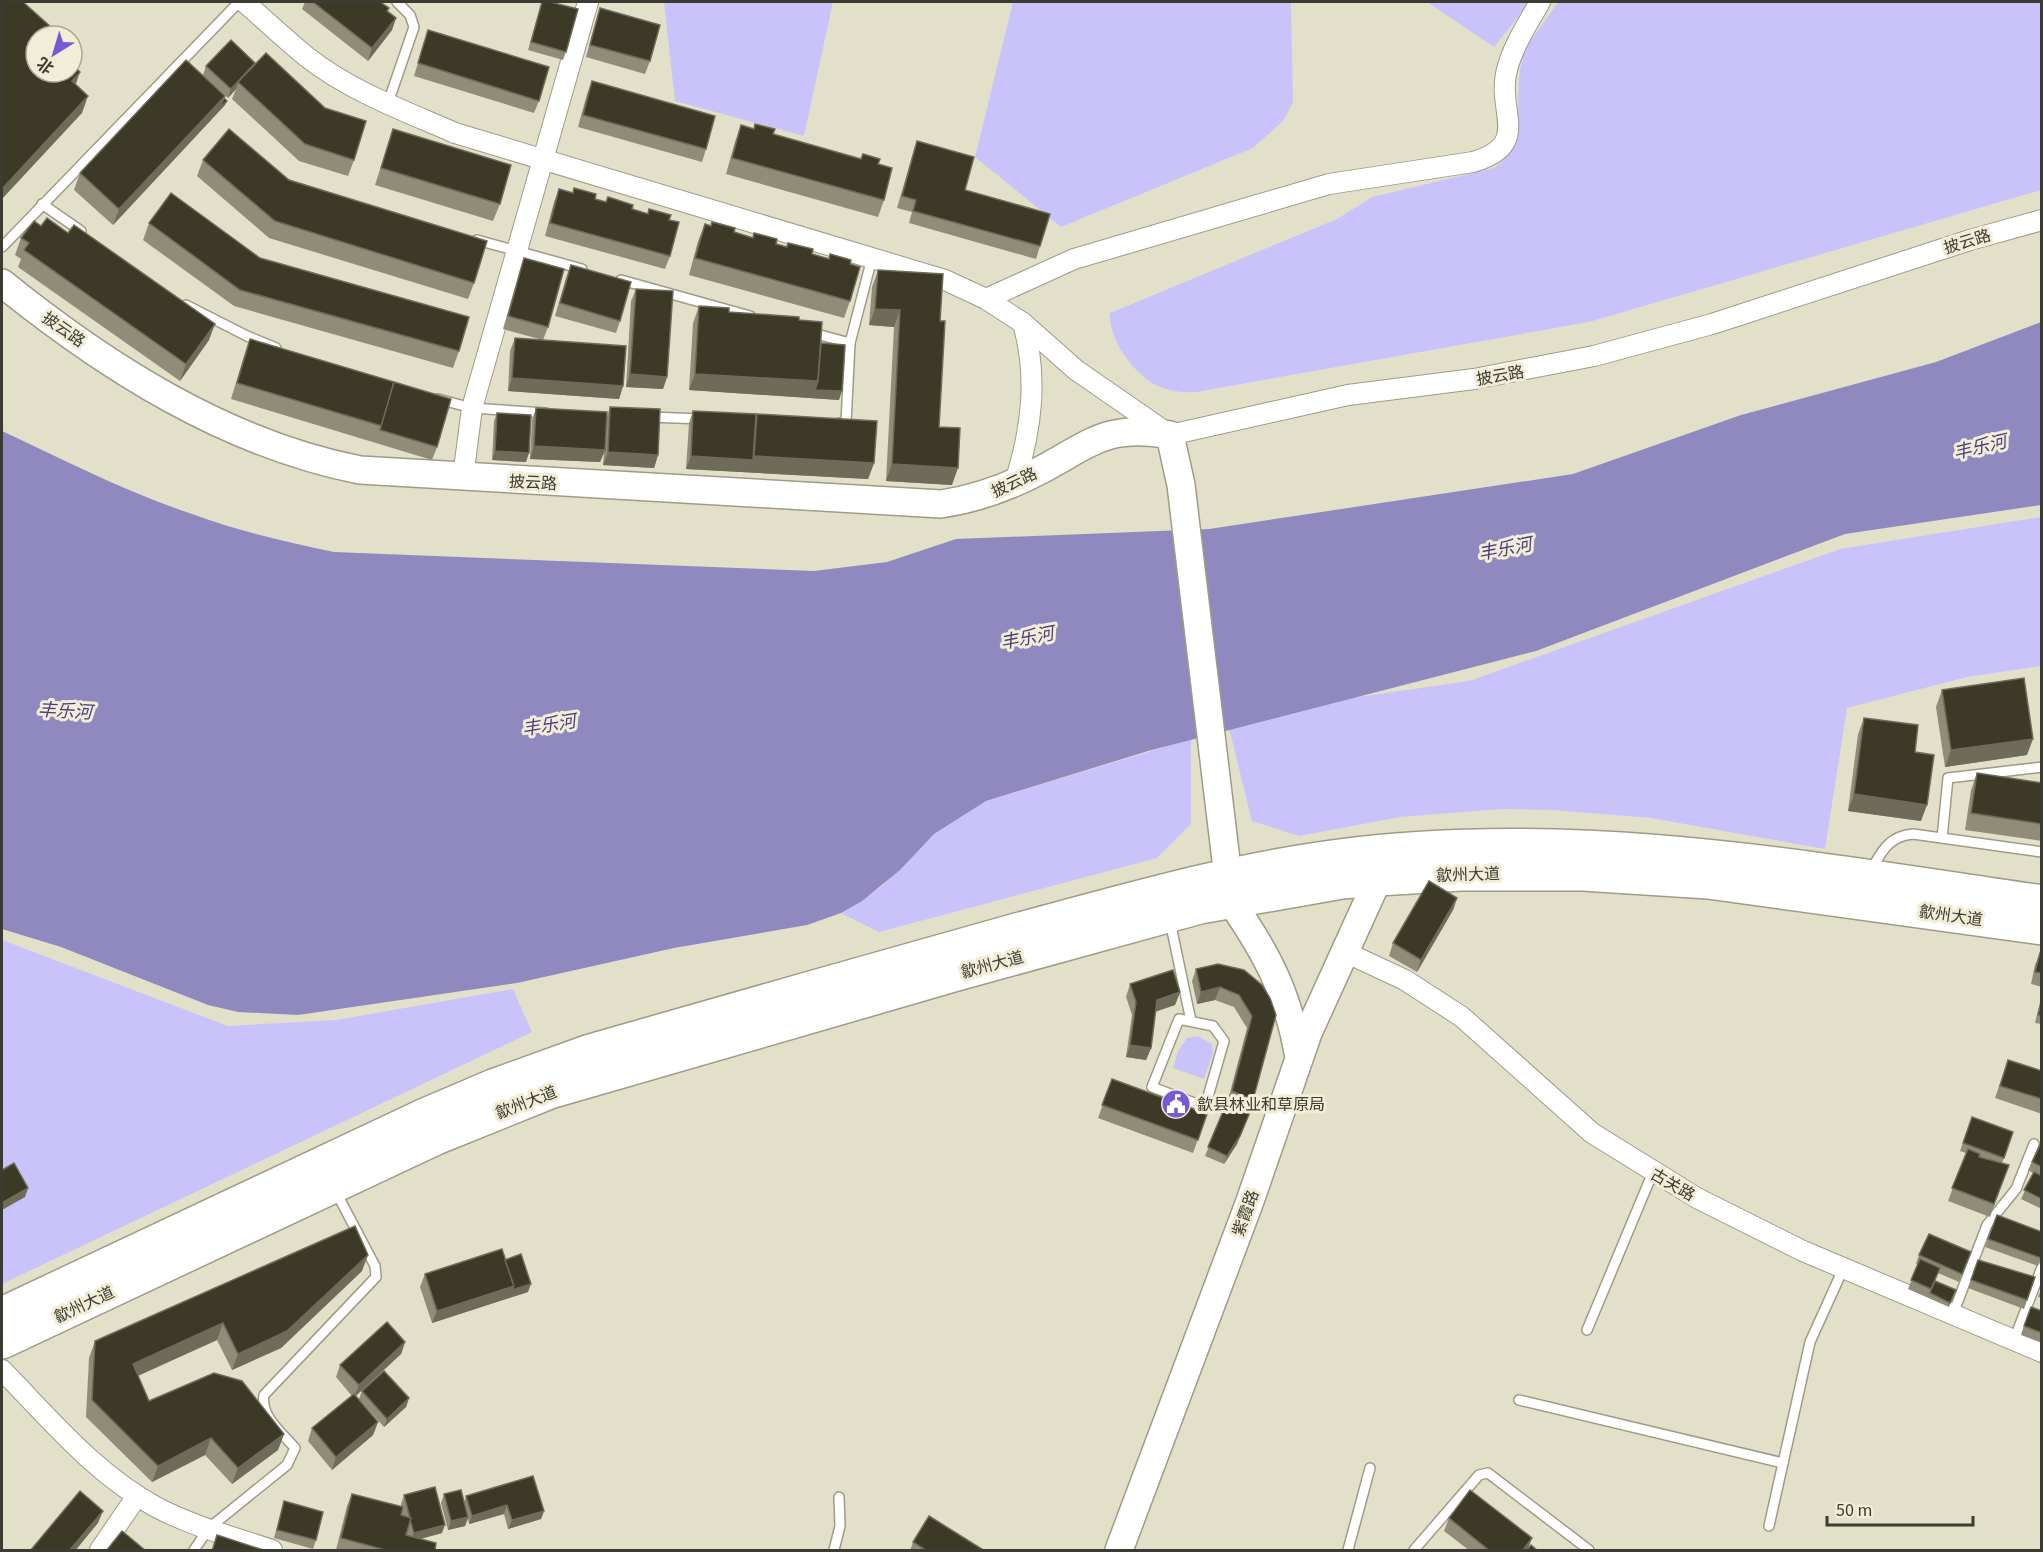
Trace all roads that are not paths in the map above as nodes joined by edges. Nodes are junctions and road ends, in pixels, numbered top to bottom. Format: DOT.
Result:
graph roads {
  1 [pos="239,2"];
  2 [pos="244,2"];
  3 [pos="397,2"];
  4 [pos="588,2"];
  5 [pos="1540,2"];
  6 [pos="388,104"];
  7 [pos="542,160"];
  8 [pos="42,204"];
  9 [pos="2042,220"];
  10 [pos="91,238"];
  11 [pos="471,238"];
  12 [pos="2,247"];
  13 [pos="516,251"];
  14 [pos="872,258"];
  15 [pos="597,273"];
  16 [pos="608,277"];
  17 [pos="2,283"];
  18 [pos="986,299"];
  19 [pos="179,300"];
  20 [pos="758,318"];
  21 [pos="1023,323"];
  22 [pos="804,331"];
  23 [pos="850,343"];
  24 [pos="291,353"];
  25 [pos="424,396"];
  26 [pos="472,408"];
  27 [pos="554,413"];
  28 [pos="636,416"];
  29 [pos="718,419"];
  30 [pos="823,423"];
  31 [pos="1170,435"];
  32 [pos="463,477"];
  33 [pos="1015,482"];
  34 [pos="2042,767"];
  35 [pos="1942,838"];
  36 [pos="2042,852"];
  37 [pos="1867,877"];
  38 [pos="1378,879"];
  39 [pos="1229,889"];
  40 [pos="2042,902"];
  41 [pos="1169,916"];
  42 [pos="2042,928"];
  43 [pos="1345,952"];
  44 [pos="1191,1021"];
  45 [pos="1299,1057"];
  46 [pos="2034,1144"];
  47 [pos="1653,1172"];
  48 [pos="333,1187"];
  49 [pos="1844,1267"];
  50 [pos="2042,1267"];
  51 [pos="2,1314"];
  52 [pos="1953,1314"];
  53 [pos="1587,1330"];
  54 [pos="2014,1340"];
  55 [pos="2,1342"];
  56 [pos="2042,1352"];
  57 [pos="2,1370"];
  58 [pos="1519,1400"];
  59 [pos="1783,1463"];
  60 [pos="1370,1468"];
  61 [pos="137,1496"];
  62 [pos="839,1497"];
  63 [pos="1769,1526"];
  64 [pos="209,1528"];
  65 [pos="100,1551"];
  66 [pos="194,1551"];
  67 [pos="272,1551"];
  68 [pos="834,1551"];
  69 [pos="1119,1551"];
  70 [pos="1348,1551"];
  71 [pos="1414,1551"];
  72 [pos="1589,1551"];
  1 -- 8 [label="lane"];
  2 -- 6 [label="street"];
  3 -- 6 [label="lane"];
  4 -- 7 [label="street"];
  5 -- 18 [label="street"];
  6 -- 7 [label="street"];
  7 -- 13 [label="street"];
  7 -- 14 [label="street"];
  8 -- 10 [label="lane"];
  8 -- 12 [label="lane"];
  9 -- 31 [label="street, 披云路"];
  11 -- 13 [label="lane"];
  13 -- 15 [label="lane"];
  13 -- 26 [label="street"];
  14 -- 18 [label="street"];
  14 -- 23 [label="lane"];
  16 -- 20 [label="lane"];
  17 -- 32 [label="street, 披云路"];
  18 -- 21 [label="street"];
  19 -- 24 [label="lane"];
  21 -- 31 [label="street"];
  21 -- 33 [label="street"];
  22 -- 23 [label="lane"];
  23 -- 30 [label="lane"];
  25 -- 26 [label="lane"];
  26 -- 27 [label="lane"];
  26 -- 32 [label="street"];
  28 -- 29 [label="lane"];
  31 -- 33 [label="street, 披云路"];
  31 -- 39 [label="street"];
  32 -- 33 [label="street, 披云路"];
  34 -- 35 [label="lane"];
  35 -- 36 [label="lane"];
  35 -- 37 [label="lane"];
  37 -- 39 [label="highway, 歙州大道"];
  37 -- 40 [label="highway, 歙州大道"];
  38 -- 39 [label="highway, 歙州大道"];
  38 -- 42 [label="highway, 歙州大道"];
  38 -- 43 [label="street, 紫霞路"];
  39 -- 41 [label="highway, 歙州大道"];
  39 -- 45 [label="street"];
  39 -- 51 [label="highway, 歙州大道"];
  41 -- 44 [label="lane"];
  41 -- 48 [label="highway, 歙州大道"];
  43 -- 45 [label="street, 紫霞路"];
  43 -- 47 [label="street, 古关路"];
  44 -- 44 [label="lane"];
  45 -- 69 [label="street, 紫霞路"];
  46 -- 52 [label="lane"];
  47 -- 49 [label="street, 古关路"];
  47 -- 53 [label="lane"];
  48 -- 55 [label="highway, 歙州大道"];
  48 -- 64 [label="lane"];
  49 -- 52 [label="street, 古关路"];
  49 -- 59 [label="lane"];
  50 -- 54 [label="lane"];
  52 -- 54 [label="street, 古关路"];
  54 -- 56 [label="street, 古关路"];
  57 -- 61 [label="street"];
  58 -- 59 [label="lane"];
  59 -- 63 [label="lane"];
  60 -- 70 [label="lane"];
  61 -- 64 [label="street"];
  61 -- 65 [label="street"];
  62 -- 68 [label="lane"];
  64 -- 66 [label="lane"];
  64 -- 67 [label="street"];
  71 -- 72 [label="lane"];
}
